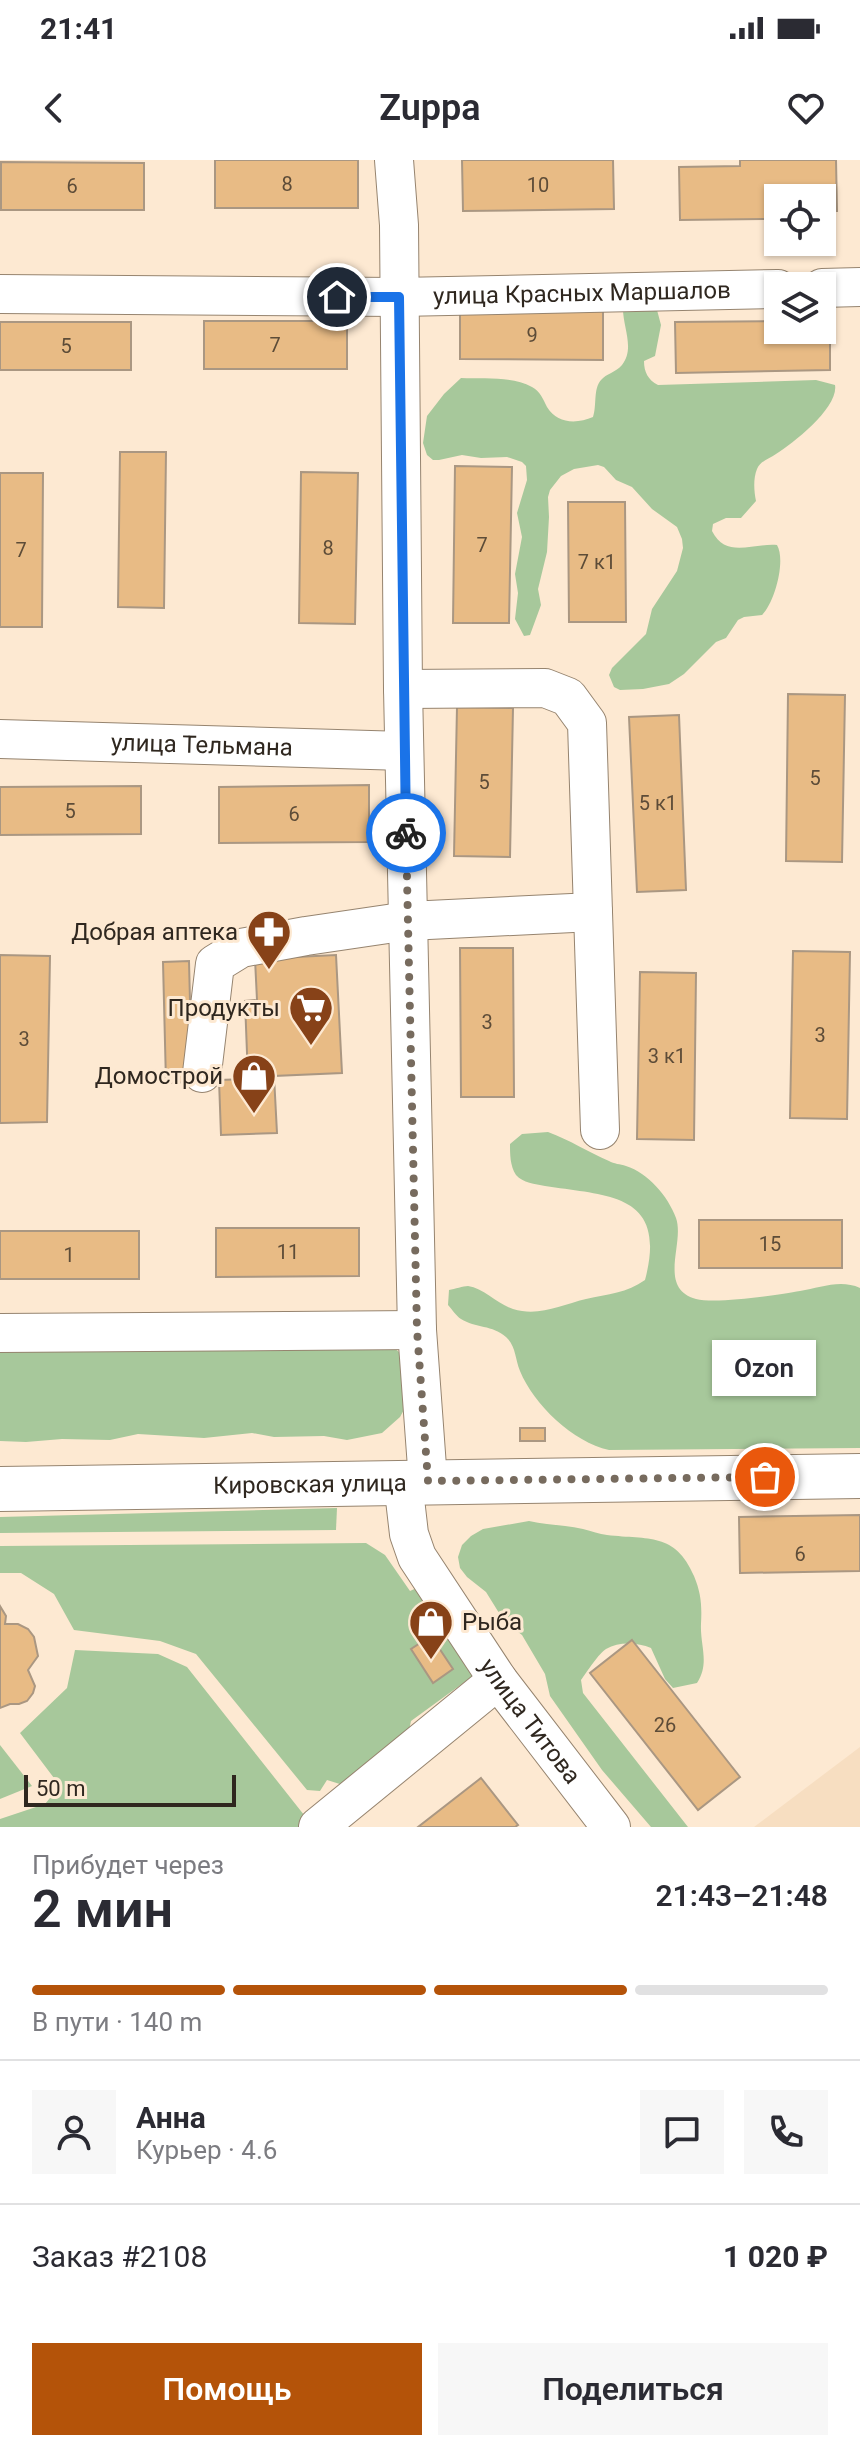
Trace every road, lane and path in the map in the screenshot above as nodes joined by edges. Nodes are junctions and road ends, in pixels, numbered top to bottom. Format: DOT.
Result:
graph roads {
  1 [pos="394,160"];
  2 [pos="860,287"];
  3 [pos="836,288"];
  4 [pos="764,289"];
  5 [pos="0,294"];
  6 [pos="399,297"];
  7 [pos="403,689"];
  8 [pos="0,739"];
  9 [pos="404,751"];
  10 [pos="593,912"];
  11 [pos="408,921"];
  12 [pos="202,1073"];
  13 [pos="600,1130"];
  14 [pos="417,1330"];
  15 [pos="0,1333"];
  16 [pos="860,1476"];
  17 [pos="416,1482"];
  18 [pos="0,1489"];
  19 [pos="498,1680"];
  20 [pos="318,1827"];
  21 [pos="611,1827"];
  1 -- 6 [label="street, улица Титова"];
  2 -- 3 [label="street"];
  4 -- 6 [label="street, улица Красных Маршалов"];
  5 -- 6 [label="street, улица Красных Маршалов"];
  6 -- 7 [label="street, улица Титова"];
  7 -- 9 [label="street, улица Титова"];
  7 -- 10 [label="street"];
  8 -- 9 [label="street, улица Тельмана"];
  9 -- 11 [label="street, улица Титова"];
  10 -- 11 [label="street"];
  10 -- 13 [label="street"];
  11 -- 12 [label="street"];
  11 -- 14 [label="street, улица Титова"];
  14 -- 15 [label="street"];
  14 -- 17 [label="street, улица Титова"];
  16 -- 17 [label="main road, Кировская улица"];
  17 -- 18 [label="main road, Кировская улица"];
  17 -- 19 [label="street, улица Титова"];
  19 -- 20 [label="street"];
  19 -- 21 [label="street, улица Титова"];
}
